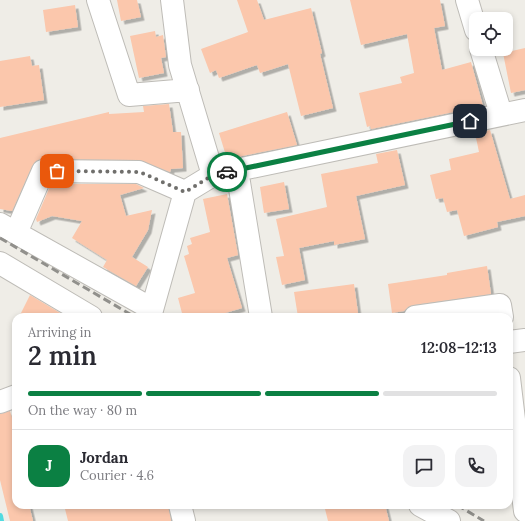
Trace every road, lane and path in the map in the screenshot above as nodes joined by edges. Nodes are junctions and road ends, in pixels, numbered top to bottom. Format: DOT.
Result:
graph roads {
  1 [pos="98,0"];
  2 [pos="172,0"];
  3 [pos="467,0"];
  4 [pos="471,12"];
  5 [pos="484,56"];
  6 [pos="188,90"];
  7 [pos="525,110"];
  8 [pos="501,114"];
  9 [pos="237,170"];
  10 [pos="213,175"];
  11 [pos="185,192"];
  12 [pos="8,229"];
  13 [pos="0,263"];
  14 [pos="84,313"];
  15 [pos="151,313"];
  16 [pos="259,313"];
  17 [pos="443,313"];
  18 [pos="501,313"];
  19 [pos="525,340"];
  20 [pos="513,342"];
  21 [pos="513,396"];
  22 [pos="12,398"];
  23 [pos="0,402"];
  24 [pos="520,428"];
  25 [pos="521,501"];
  26 [pos="181,509"];
  27 [pos="427,509"];
  28 [pos="184,521"];
  29 [pos="449,521"];
  1 -- 6 [label="street"];
  2 -- 6 [label="street"];
  3 -- 4 [label="street"];
  5 -- 8 [label="street"];
  6 -- 10 [label="street"];
  7 -- 8 [label="street"];
  8 -- 9 [label="street"];
  9 -- 10 [label="street"];
  9 -- 16 [label="street"];
  10 -- 11 [label="street"];
  11 -- 12 [label="street"];
  11 -- 15 [label="street"];
  12 -- 15 [label="street"];
  13 -- 14 [label="street"];
  17 -- 18 [label="street"];
  19 -- 20 [label="street"];
  21 -- 24 [label="street"];
  22 -- 23 [label="street"];
  24 -- 25 [label="street"];
  26 -- 28 [label="street"];
  27 -- 29 [label="street"];
}
